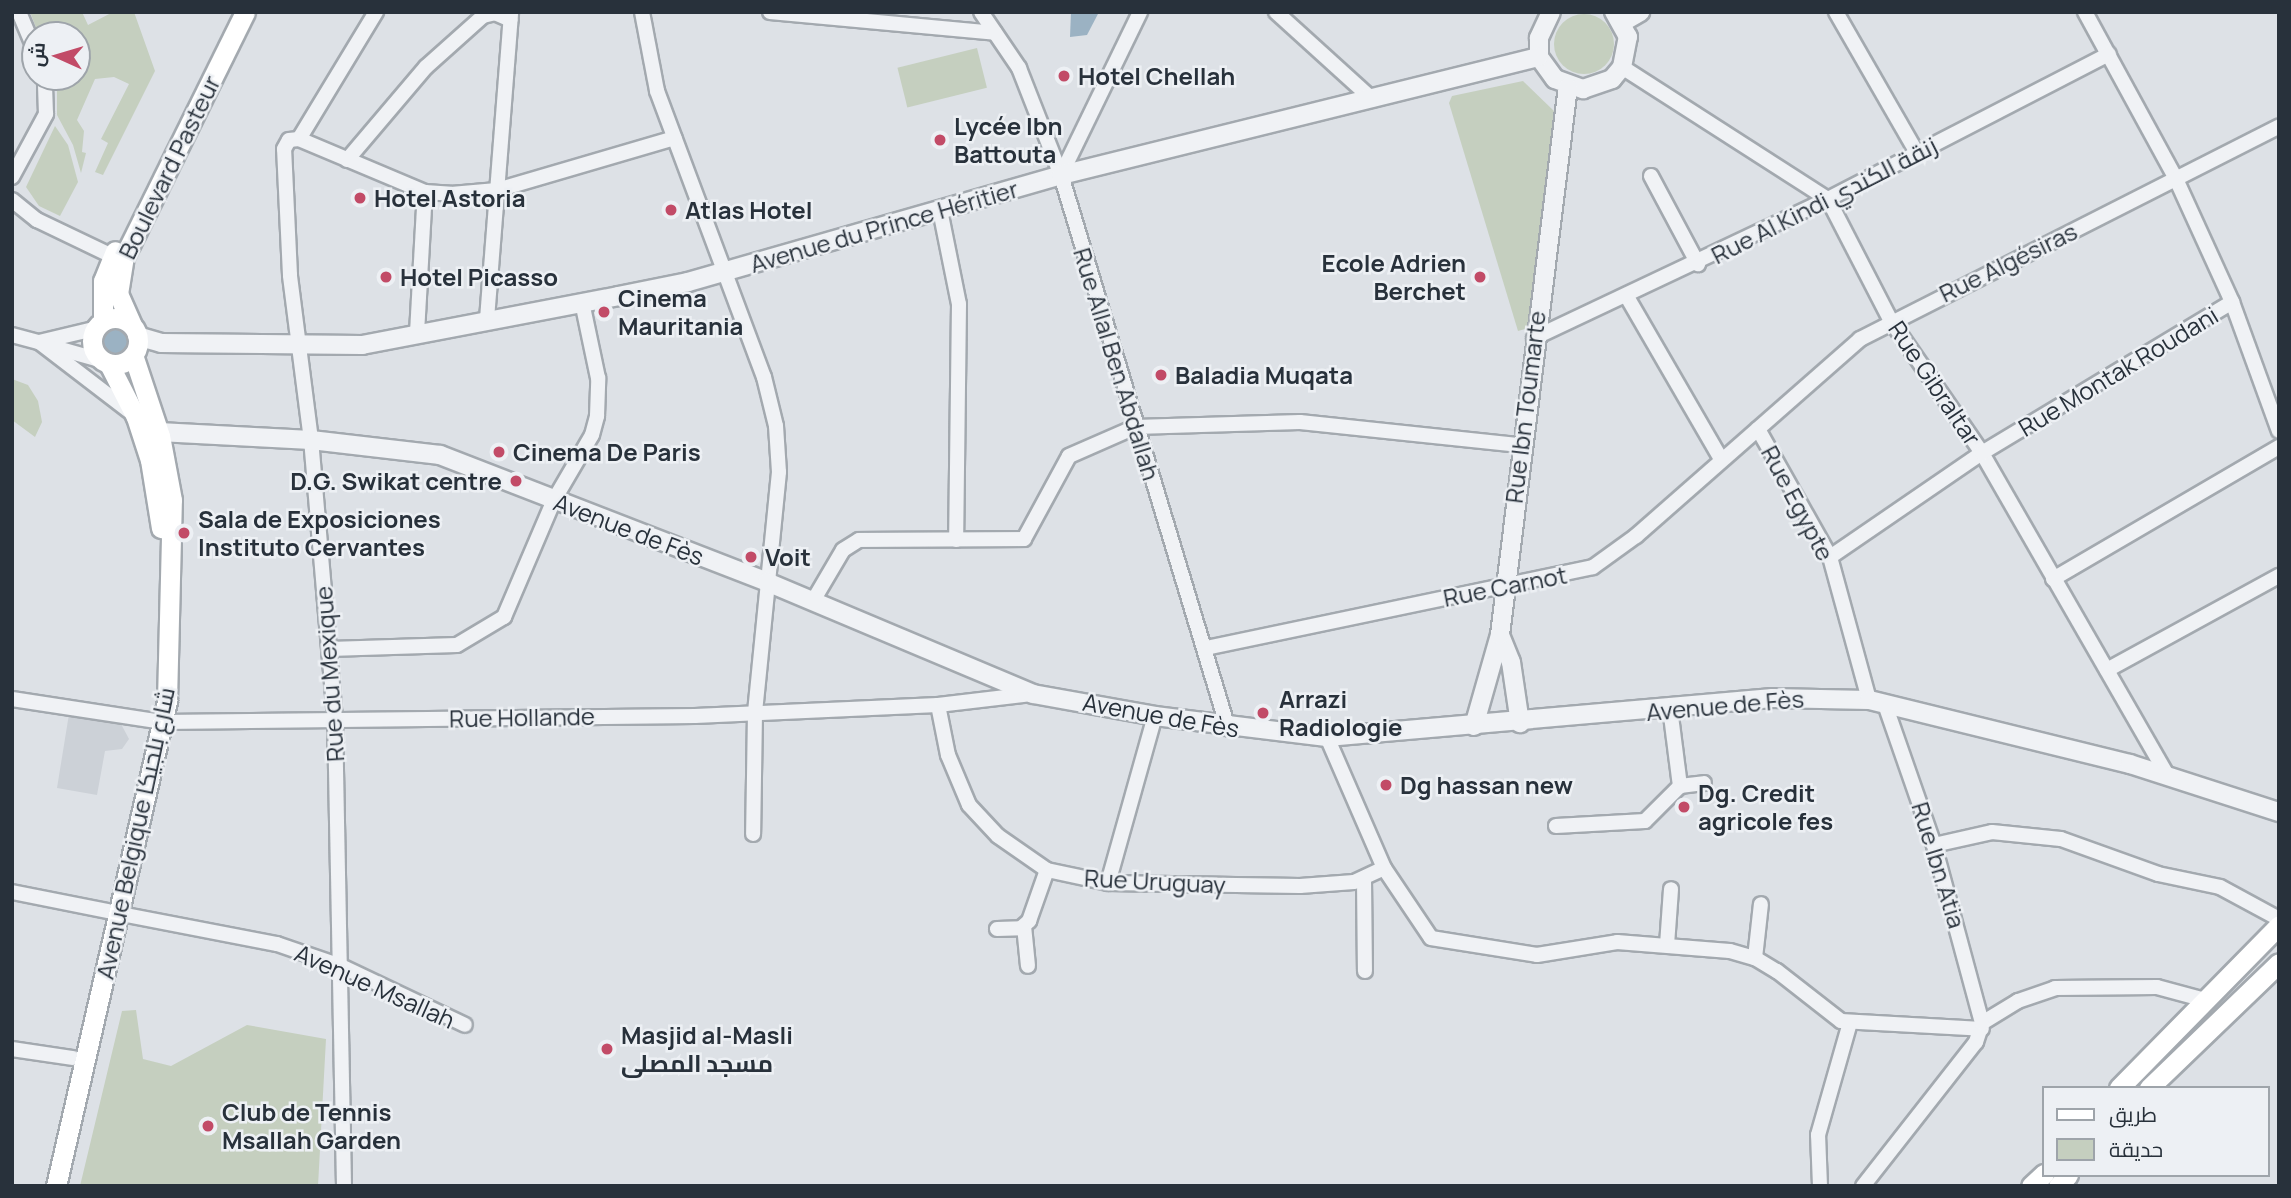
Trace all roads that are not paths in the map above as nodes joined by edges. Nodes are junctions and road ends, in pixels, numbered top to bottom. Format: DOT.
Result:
graph roads {
  1 [pos="232,12"];
  2 [pos="245,12"];
  3 [pos="376,12"];
  4 [pos="642,12"];
  5 [pos="769,12"];
  6 [pos="981,12"];
  7 [pos="1140,12"];
  8 [pos="1276,12"];
  9 [pos="1551,12"];
  10 [pos="1640,12"];
  11 [pos="1836,12"];
  12 [pos="2085,12"];
  13 [pos="511,16"];
  14 [pos="1619,17"];
  15 [pos="995,33"];
  16 [pos="2109,54"];
  17 [pos="1539,57"];
  18 [pos="1622,67"];
  19 [pos="1568,87"];
  20 [pos="45,91"];
  21 [pos="1372,99"];
  22 [pos="2279,126"];
  23 [pos="675,138"];
  24 [pos="302,141"];
  25 [pos="1917,153"];
  26 [pos="347,160"];
  27 [pos="1061,175"];
  28 [pos="1651,176"];
  29 [pos="12,177"];
  30 [pos="2176,179"];
  31 [pos="497,190"];
  32 [pos="425,192"];
  33 [pos="1828,199"];
  34 [pos="12,200"];
  35 [pos="940,210"];
  36 [pos="1698,264"];
  37 [pos="109,265"];
  38 [pos="723,273"];
  39 [pos="1626,295"];
  40 [pos="582,302"];
  41 [pos="2232,302"];
  42 [pos="487,319"];
  43 [pos="1891,321"];
  44 [pos="99,325"];
  45 [pos="417,334"];
  46 [pos="12,335"];
  47 [pos="1534,338"];
  48 [pos="134,339"];
  49 [pos="39,342"];
  50 [pos="298,345"];
  51 [pos="106,362"];
  52 [pos="136,417"];
  53 [pos="1135,427"];
  54 [pos="1758,429"];
  55 [pos="2279,431"];
  56 [pos="159,432"];
  57 [pos="310,440"];
  58 [pos="1520,445"];
  59 [pos="2279,447"];
  60 [pos="1982,453"];
  61 [pos="1721,459"];
  62 [pos="554,500"];
  63 [pos="956,540"];
  64 [pos="1830,557"];
  65 [pos="2279,576"];
  66 [pos="2053,579"];
  67 [pos="766,582"];
  68 [pos="1503,584"];
  69 [pos="813,601"];
  70 [pos="1500,635"];
  71 [pos="1206,648"];
  72 [pos="329,649"];
  73 [pos="2107,670"];
  74 [pos="1033,694"];
  75 [pos="12,699"];
  76 [pos="1877,702"];
  77 [pos="938,705"];
  78 [pos="1670,708"];
  79 [pos="755,713"];
  80 [pos="1155,716"];
  81 [pos="335,719"];
  82 [pos="157,721"];
  83 [pos="1520,723"];
  84 [pos="1474,726"];
  85 [pos="1228,728"];
  86 [pos="1327,737"];
  87 [pos="2168,776"];
  88 [pos="1704,783"];
  89 [pos="1680,786"];
  90 [pos="2279,812"];
  91 [pos="1556,826"];
  92 [pos="753,834"];
  93 [pos="1934,845"];
  94 [pos="1384,868"];
  95 [pos="1047,870"];
  96 [pos="1364,880"];
  97 [pos="1108,883"];
  98 [pos="1671,889"];
  99 [pos="12,892"];
  100 [pos="1761,904"];
  101 [pos="115,912"];
  102 [pos="2279,919"];
  103 [pos="2279,925"];
  104 [pos="1024,926"];
  105 [pos="997,929"];
  106 [pos="2279,942"];
  107 [pos="1667,945"];
  108 [pos="1755,958"];
  109 [pos="2279,962"];
  110 [pos="341,965"];
  111 [pos="1028,966"];
  112 [pos="1365,971"];
  113 [pos="2279,974"];
  114 [pos="2205,1000"];
  115 [pos="1850,1024"];
  116 [pos="465,1025"];
  117 [pos="1982,1026"];
  118 [pos="12,1049"];
  119 [pos="74,1058"];
  120 [pos="2121,1086"];
  121 [pos="2139,1086"];
  122 [pos="2150,1086"];
  123 [pos="2167,1086"];
  124 [pos="43,1186"];
  125 [pos="56,1186"];
  126 [pos="344,1186"];
  127 [pos="1820,1186"];
  128 [pos="1863,1186"];
  1 -- 37 [label="main road"];
  2 -- 48 [label="main road, Boulevard Pasteur"];
  3 -- 24 [label="street"];
  4 -- 23 [label="street"];
  5 -- 15 [label="street"];
  6 -- 15 [label="street, Rue Allal Ben Abdallah"];
  7 -- 27 [label="street"];
  8 -- 21 [label="street"];
  9 -- 17 [label="street"];
  10 -- 14 [label="street"];
  11 -- 25 [label="street"];
  12 -- 16 [label="street"];
  13 -- 26 [label="street"];
  13 -- 31 [label="street"];
  14 -- 18 [label="street"];
  15 -- 27 [label="street, Rue Allal Ben Abdallah"];
  16 -- 25 [label="street, Rue Al Kindi زنقة الكندي"];
  16 -- 30 [label="street"];
  17 -- 19 [label="street"];
  17 -- 21 [label="street, Avenue du Prince Héritier"];
  18 -- 19 [label="street"];
  18 -- 33 [label="street"];
  19 -- 47 [label="street, Rue Ibn Toumarte"];
  20 -- 29 [label="street"];
  21 -- 27 [label="street, Avenue du Prince Héritier"];
  22 -- 30 [label="street, Rue Algésiras"];
  23 -- 31 [label="street"];
  23 -- 38 [label="street"];
  24 -- 26 [label="street"];
  24 -- 50 [label="street, Rue du Mexique"];
  25 -- 33 [label="street, Rue Al Kindi زنقة الكندي"];
  26 -- 32 [label="street"];
  27 -- 35 [label="street, Avenue du Prince Héritier"];
  27 -- 53 [label="street, Rue Allal Ben Abdallah"];
  28 -- 36 [label="street"];
  30 -- 41 [label="street"];
  30 -- 43 [label="street, Rue Algésiras"];
  31 -- 32 [label="street"];
  31 -- 42 [label="street"];
  32 -- 45 [label="street"];
  33 -- 36 [label="street, Rue Al Kindi زنقة الكندي"];
  33 -- 43 [label="street, Rue Gibraltar"];
  34 -- 37 [label="street"];
  35 -- 38 [label="street, Avenue du Prince Héritier"];
  35 -- 63 [label="street"];
  36 -- 39 [label="street, Rue Al Kindi زنقة الكندي"];
  37 -- 44 [label="main road, Boulevard Pasteur"];
  38 -- 40 [label="street, Avenue du Prince Héritier"];
  38 -- 67 [label="street"];
  39 -- 47 [label="street, Rue Al Kindi زنقة الكندي"];
  39 -- 61 [label="street"];
  40 -- 42 [label="street, Avenue du Prince Héritier"];
  40 -- 62 [label="street"];
  41 -- 55 [label="street"];
  41 -- 60 [label="street, Rue Montak Roudani"];
  42 -- 45 [label="street, Avenue du Prince Héritier"];
  43 -- 54 [label="street, Rue Algésiras"];
  43 -- 60 [label="street, Rue Gibraltar"];
  44 -- 48 [label="main road"];
  44 -- 49 [label="street"];
  44 -- 51 [label="main road"];
  45 -- 50 [label="street, Avenue du Prince Héritier"];
  46 -- 49 [label="street"];
  47 -- 58 [label="street, Rue Ibn Toumarte"];
  48 -- 50 [label="street, Avenue du Prince Héritier"];
  48 -- 51 [label="main road"];
  48 -- 56 [label="main road, Avenue Belgique شارع بلجيكا"];
  49 -- 51 [label="street"];
  49 -- 52 [label="street"];
  50 -- 57 [label="street, Rue du Mexique"];
  51 -- 52 [label="main road, Avenue Belgique شارع بلجيكا"];
  52 -- 56 [label="main road"];
  52 -- 82 [label="main road, Avenue Belgique شارع بلجيكا"];
  53 -- 58 [label="street"];
  53 -- 63 [label="street"];
  53 -- 71 [label="street, Rue Allal Ben Abdallah"];
  54 -- 61 [label="street, Rue Carnot"];
  54 -- 64 [label="street, Rue Egypte"];
  56 -- 57 [label="street, Avenue de Fès"];
  56 -- 82 [label="main road, Avenue Belgique شارع بلجيكا"];
  57 -- 62 [label="street, Avenue de Fès"];
  57 -- 72 [label="street, Rue du Mexique"];
  58 -- 68 [label="street, Rue Ibn Toumarte"];
  59 -- 66 [label="street"];
  60 -- 64 [label="street, Rue Montak Roudani"];
  60 -- 66 [label="street, Rue Gibraltar"];
  61 -- 68 [label="street, Rue Carnot"];
  62 -- 67 [label="street, Avenue de Fès"];
  62 -- 72 [label="street"];
  63 -- 69 [label="street"];
  64 -- 76 [label="street, Rue Egypte"];
  65 -- 73 [label="street"];
  66 -- 73 [label="street, Rue Gibraltar"];
  67 -- 69 [label="street, Avenue de Fès"];
  67 -- 79 [label="street"];
  68 -- 70 [label="street, Rue Ibn Toumarte"];
  68 -- 71 [label="street, Rue Carnot"];
  69 -- 74 [label="street, Avenue de Fès"];
  70 -- 83 [label="street"];
  70 -- 84 [label="street, Rue Ibn Toumarte"];
  71 -- 85 [label="street, Rue Allal Ben Abdallah"];
  72 -- 81 [label="street, Rue du Mexique"];
  73 -- 87 [label="street, Rue Gibraltar"];
  74 -- 77 [label="street, Rue Hollande"];
  74 -- 80 [label="street, Avenue de Fès"];
  75 -- 82 [label="street, Rue Hollande"];
  76 -- 78 [label="street, Avenue de Fès"];
  76 -- 87 [label="street, Avenue de Fès"];
  76 -- 93 [label="street, Rue Ibn Atia"];
  77 -- 79 [label="street, Rue Hollande"];
  77 -- 95 [label="street, Rue Uruguay"];
  78 -- 83 [label="street, Avenue de Fès"];
  78 -- 89 [label="street"];
  79 -- 81 [label="street, Rue Hollande"];
  79 -- 92 [label="street"];
  80 -- 85 [label="street, Avenue de Fès"];
  80 -- 97 [label="street"];
  81 -- 82 [label="street, Rue Hollande"];
  81 -- 110 [label="street, Rue du Mexique"];
  82 -- 101 [label="main road, Avenue Belgique شارع بلجيكا"];
  83 -- 84 [label="street, Avenue de Fès"];
  84 -- 86 [label="street, Avenue de Fès"];
  85 -- 86 [label="street, Avenue de Fès"];
  86 -- 94 [label="street"];
  87 -- 90 [label="street, Avenue de Fès"];
  88 -- 89 [label="street"];
  89 -- 91 [label="street"];
  93 -- 102 [label="street"];
  93 -- 117 [label="street, Rue Ibn Atia"];
  94 -- 96 [label="street, Rue Uruguay"];
  94 -- 107 [label="street"];
  95 -- 97 [label="street, Rue Uruguay"];
  95 -- 104 [label="street"];
  96 -- 97 [label="street, Rue Uruguay"];
  96 -- 112 [label="street"];
  98 -- 107 [label="street"];
  99 -- 101 [label="street, Avenue Msallah"];
  100 -- 108 [label="street"];
  101 -- 110 [label="street, Avenue Msallah"];
  101 -- 119 [label="main road, Avenue Belgique شارع بلجيكا"];
  101 -- 125 [label="main road, Avenue Belgique شارع بلجيكا"];
  103 -- 114 [label="main road"];
  104 -- 105 [label="street"];
  104 -- 111 [label="street"];
  106 -- 121 [label="main road"];
  107 -- 108 [label="street"];
  108 -- 115 [label="street"];
  109 -- 122 [label="main road"];
  110 -- 116 [label="street, Avenue Msallah"];
  110 -- 126 [label="street, Rue du Mexique"];
  113 -- 123 [label="main road"];
  114 -- 117 [label="street"];
  114 -- 120 [label="main road"];
  115 -- 117 [label="street"];
  115 -- 127 [label="street"];
  117 -- 128 [label="street"];
  118 -- 119 [label="street"];
  119 -- 124 [label="main road, Avenue Belgique شارع بلجيكا"];
}
